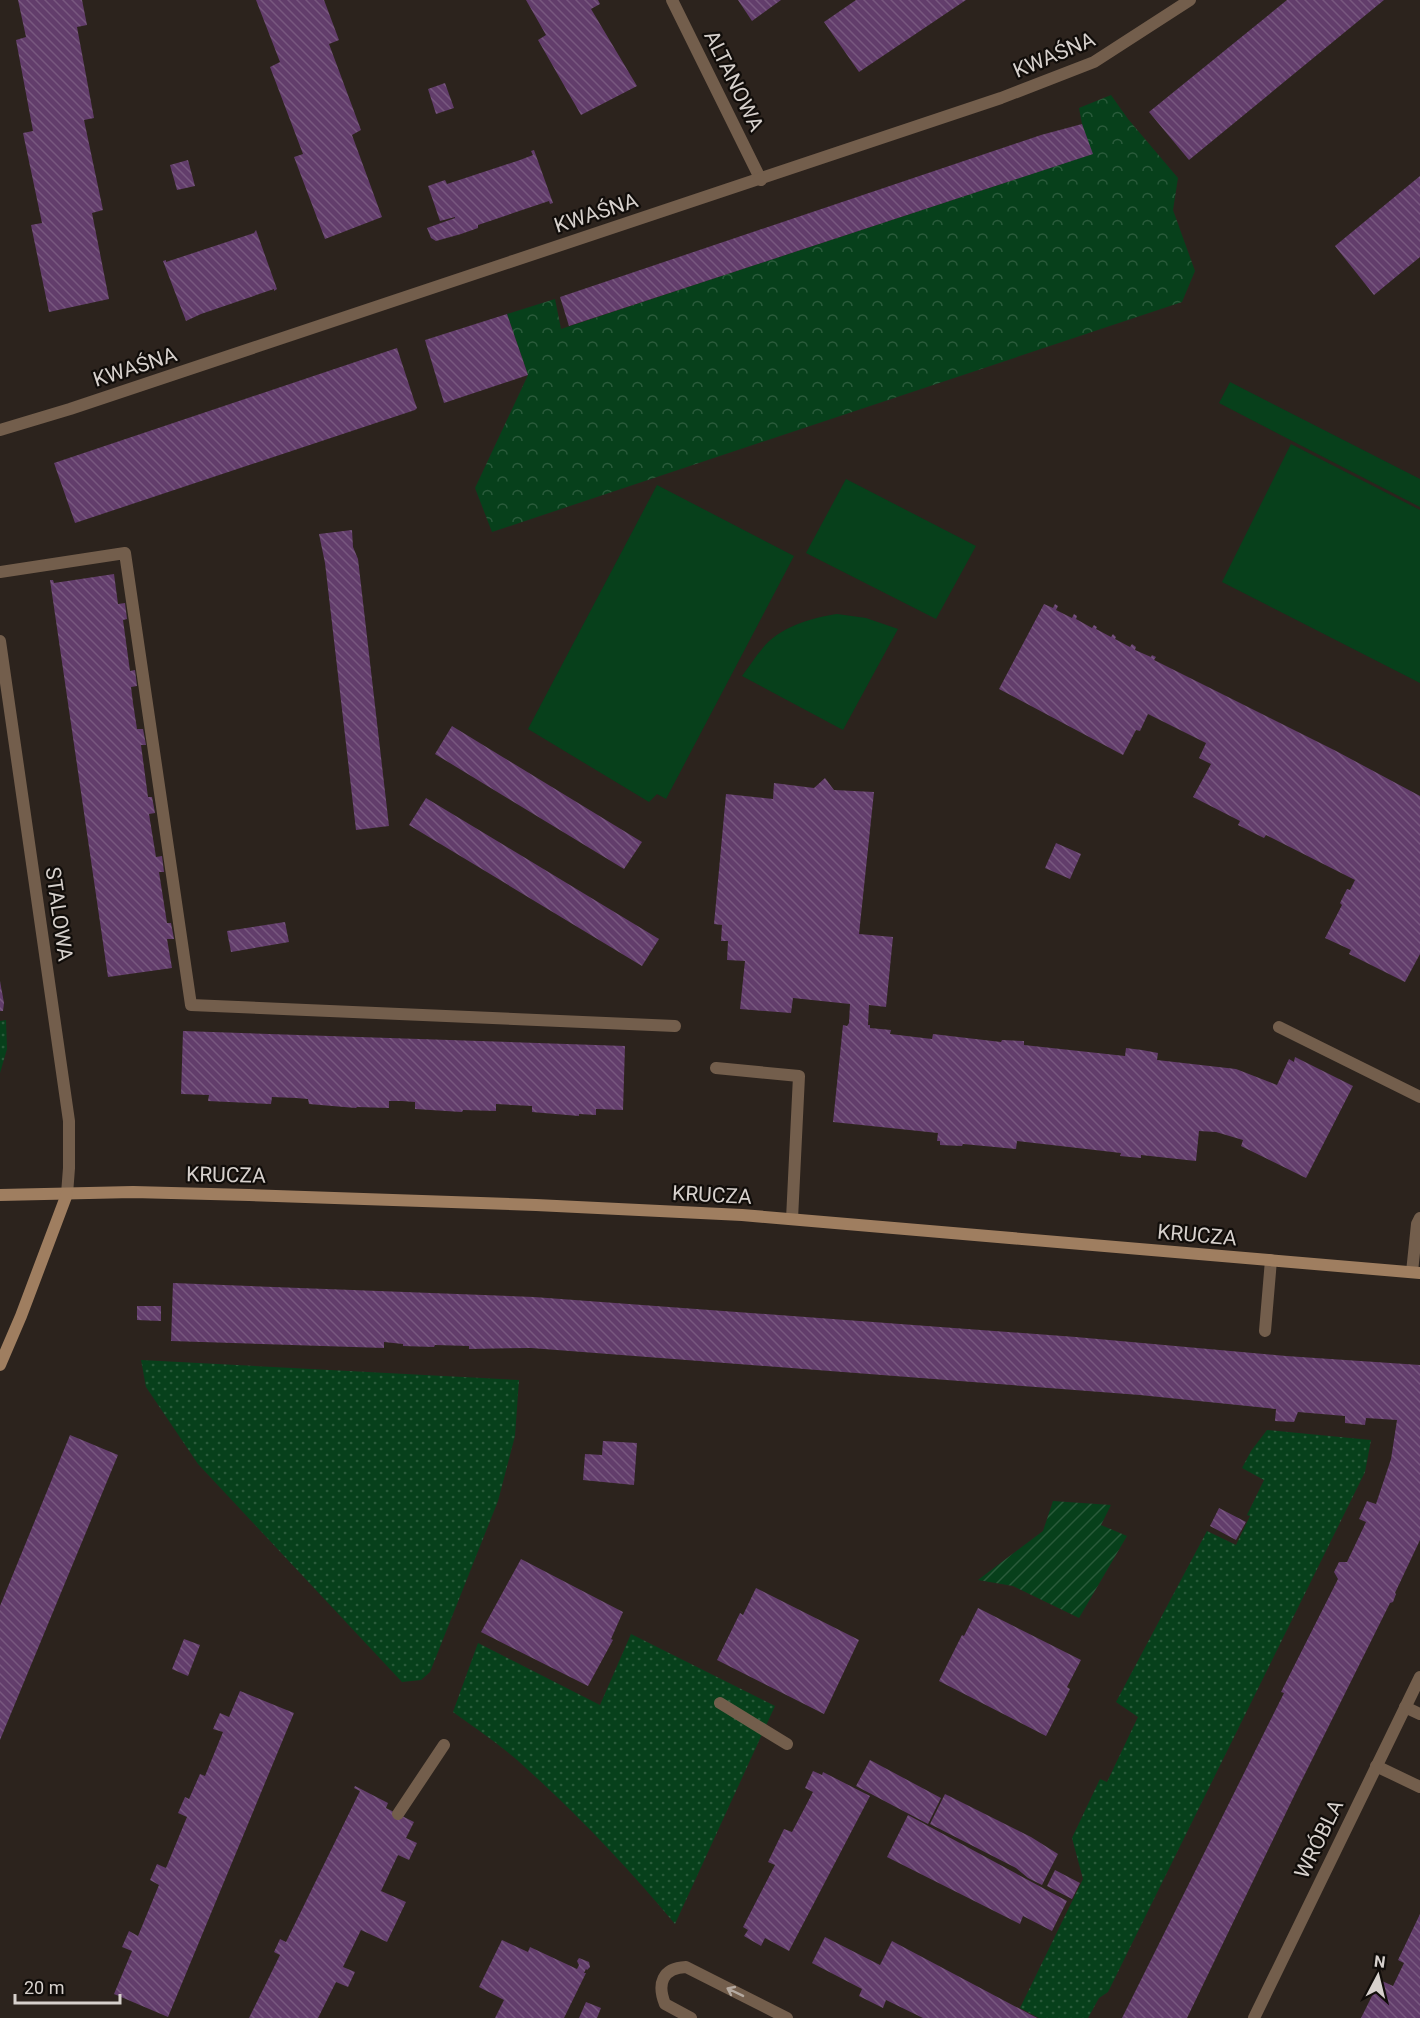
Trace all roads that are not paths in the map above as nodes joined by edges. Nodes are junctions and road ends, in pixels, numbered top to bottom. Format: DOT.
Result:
graph roads {
  1 [pos="672,0"];
  2 [pos="1190,0"];
  3 [pos="761,180"];
  4 [pos="0,430"];
  5 [pos="0,572"];
  6 [pos="0,640"];
  7 [pos="675,1026"];
  8 [pos="1279,1028"];
  9 [pos="716,1068"];
  10 [pos="1420,1097"];
  11 [pos="67,1194"];
  12 [pos="0,1195"];
  13 [pos="1420,1218"];
  14 [pos="792,1220"];
  15 [pos="1271,1260"];
  16 [pos="1416,1272"];
  17 [pos="1265,1330"];
  18 [pos="0,1365"];
  19 [pos="1420,1677"];
  20 [pos="720,1703"];
  21 [pos="1405,1707"];
  22 [pos="1420,1714"];
  23 [pos="787,1744"];
  24 [pos="444,1745"];
  25 [pos="1376,1766"];
  26 [pos="1420,1787"];
  27 [pos="398,1814"];
  28 [pos="691,2018"];
  29 [pos="787,2018"];
  30 [pos="1254,2018"];
  1 -- 3 [label="street, ALTANOWA"];
  2 -- 3 [label="street, KWAŚNA"];
  3 -- 4 [label="street, KWAŚNA"];
  5 -- 7 [label="street"];
  6 -- 11 [label="street, STALOWA"];
  8 -- 10 [label="street"];
  9 -- 14 [label="street"];
  11 -- 12 [label="street, KRUCZA"];
  11 -- 14 [label="street, KRUCZA"];
  11 -- 18 [label="street"];
  13 -- 16 [label="street"];
  14 -- 15 [label="street, KRUCZA"];
  15 -- 16 [label="street, KRUCZA"];
  15 -- 17 [label="street"];
  19 -- 21 [label="street, WRÓBLA"];
  20 -- 23 [label="street"];
  21 -- 22 [label="street"];
  21 -- 25 [label="street, WRÓBLA"];
  24 -- 27 [label="street"];
  25 -- 26 [label="street"];
  25 -- 30 [label="street, WRÓBLA"];
  29 -- 28 [label="street, one-way"];
}
